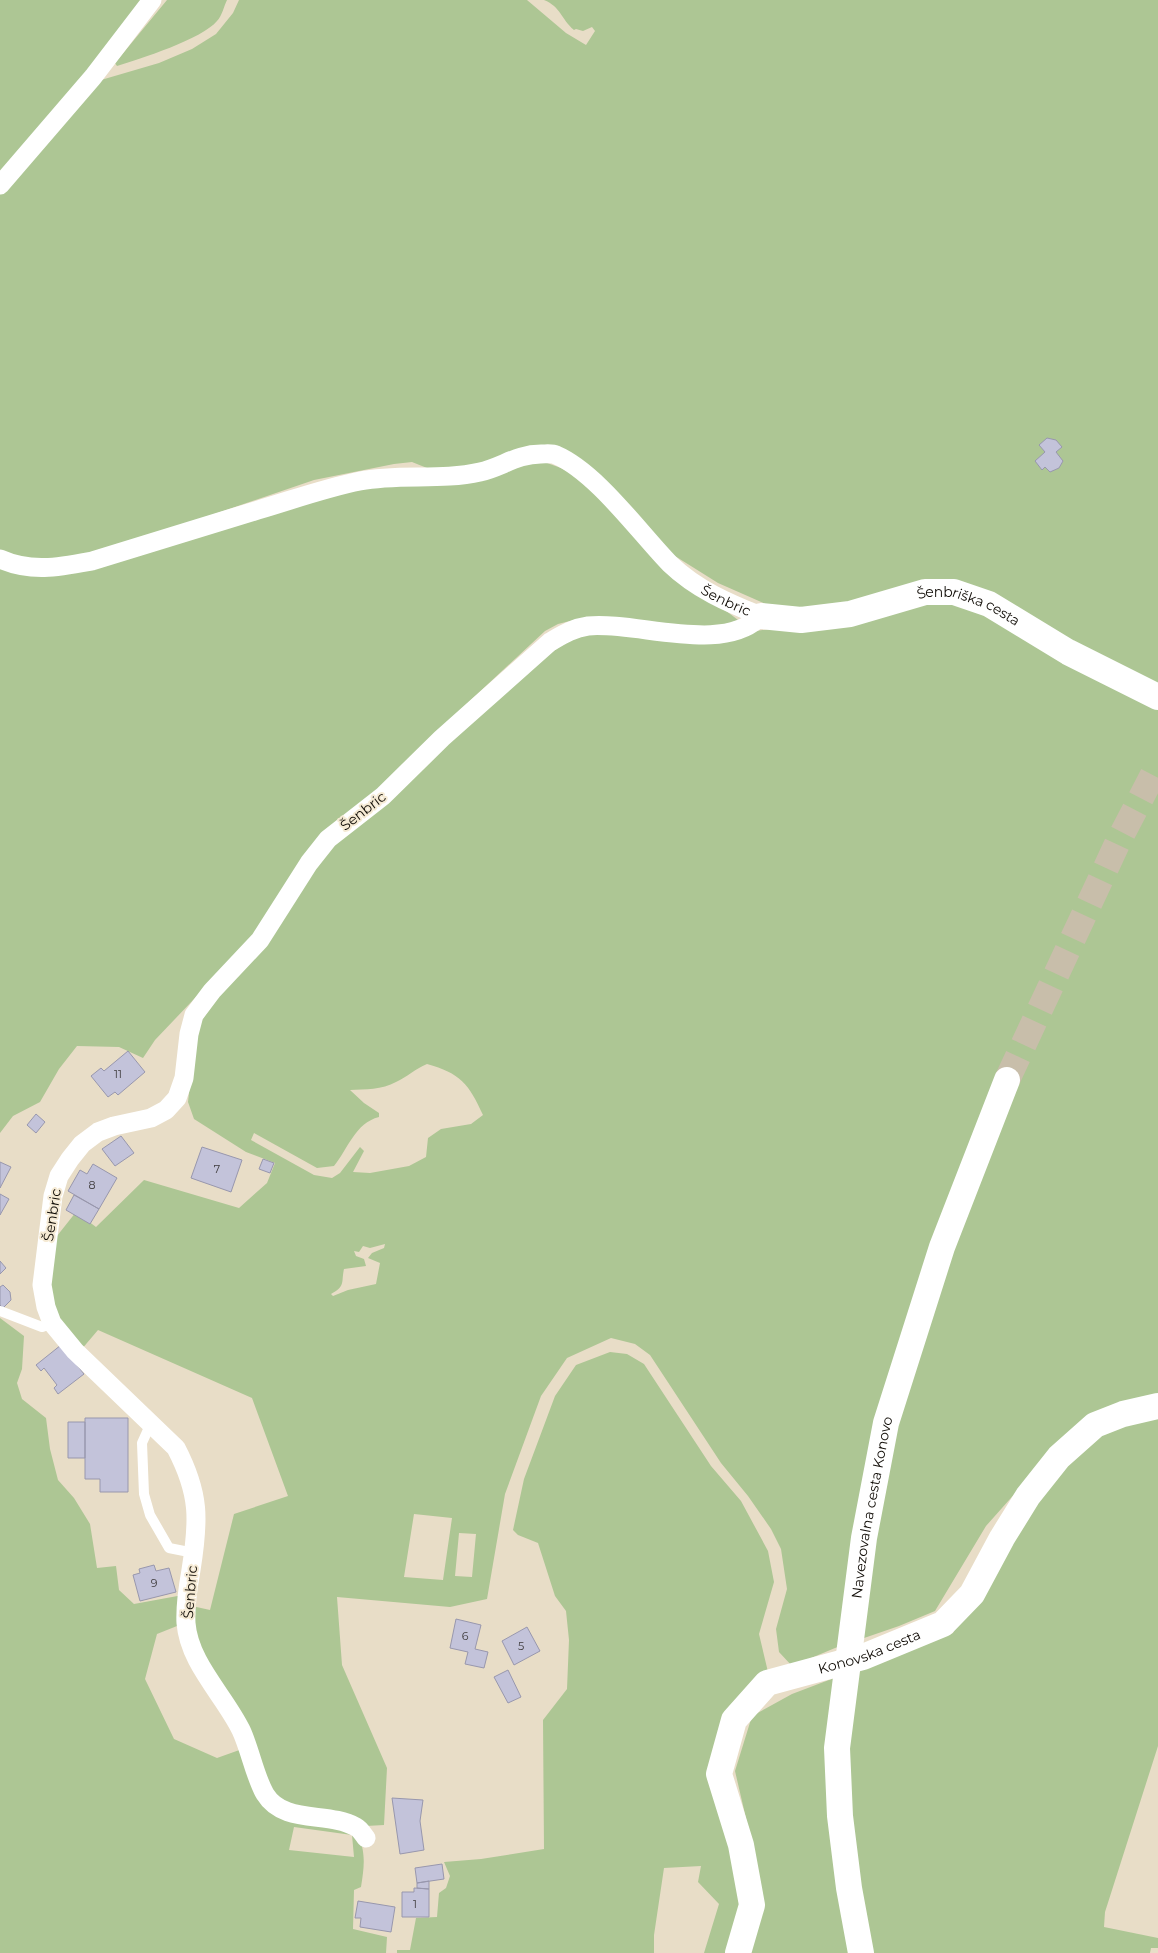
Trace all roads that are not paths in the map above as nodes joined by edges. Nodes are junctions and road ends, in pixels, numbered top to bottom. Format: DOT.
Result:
graph roads {
  1 [pos="152,0"];
  2 [pos="0,184"];
  3 [pos="0,559"];
  4 [pos="761,616"];
  5 [pos="1158,697"];
  6 [pos="1007,1080"];
  7 [pos="0,1311"];
  8 [pos="52,1323"];
  9 [pos="1158,1406"];
  10 [pos="151,1423"];
  11 [pos="194,1553"];
  12 [pos="849,1660"];
  13 [pos="366,1838"];
  14 [pos="738,1953"];
  15 [pos="861,1953"];
  1 -- 2 [label="street"];
  3 -- 4 [label="street, Šenbric"];
  4 -- 5 [label="street, Šenbriška cesta"];
  4 -- 8 [label="street, Šenbric"];
  6 -- 12 [label="street, Navezovalna cesta Konovo"];
  7 -- 8 [label="lane"];
  8 -- 10 [label="street, Šenbric"];
  9 -- 12 [label="street, Konovska cesta"];
  10 -- 11 [label="street, Šenbric"];
  10 -- 11 [label="lane"];
  11 -- 13 [label="street, Šenbric"];
  12 -- 14 [label="street, Konovska cesta"];
  12 -- 15 [label="street, Navezovalna cesta Konovo"];
}
